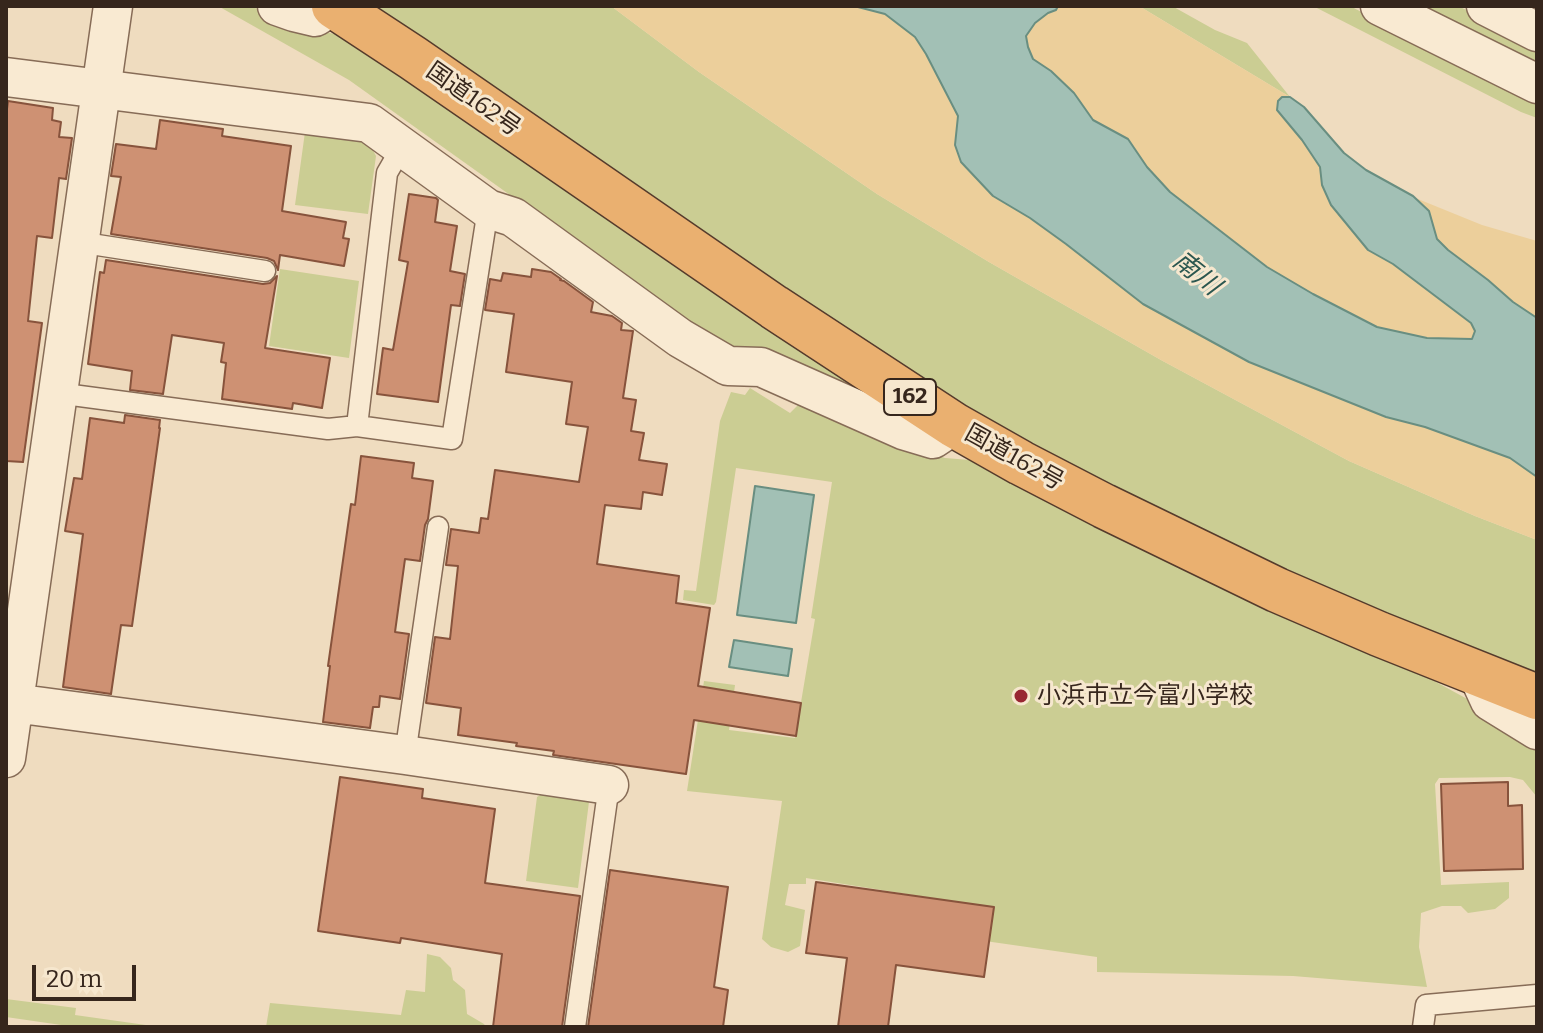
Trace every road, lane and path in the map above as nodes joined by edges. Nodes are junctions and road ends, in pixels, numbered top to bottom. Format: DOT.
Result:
graph roads {
  1 [pos="113,6"];
  2 [pos="277,6"];
  3 [pos="334,6"];
  4 [pos="1380,6"];
  5 [pos="6,77"];
  6 [pos="1537,84"];
  7 [pos="101,90"];
  8 [pos="402,147"];
  9 [pos="488,209"];
  10 [pos="78,242"];
  11 [pos="265,271"];
  12 [pos="57,393"];
  13 [pos="954,425"];
  14 [pos="357,426"];
  15 [pos="438,527"];
  16 [pos="1478,675"];
  17 [pos="1537,697"];
  18 [pos="10,702"];
  19 [pos="1537,730"];
  20 [pos="405,755"];
  21 [pos="6,758"];
  22 [pos="609,785"];
  23 [pos="1537,995"];
  24 [pos="575,1027"];
  25 [pos="1423,1027"];
  1 -- 7 [label="street"];
  2 -- 3 [label="street"];
  3 -- 13 [label="highway, 国道162号 / 162"];
  4 -- 6 [label="street"];
  5 -- 7 [label="street"];
  7 -- 8 [label="street"];
  7 -- 10 [label="street"];
  8 -- 9 [label="street"];
  8 -- 14 [label="lane"];
  9 -- 13 [label="street"];
  9 -- 14 [label="lane"];
  10 -- 11 [label="lane"];
  10 -- 12 [label="street"];
  12 -- 14 [label="lane"];
  12 -- 18 [label="street"];
  13 -- 16 [label="highway, 国道162号 / 162"];
  15 -- 20 [label="lane"];
  16 -- 17 [label="highway, 国道162号 / 162"];
  16 -- 19 [label="street"];
  18 -- 20 [label="street"];
  18 -- 21 [label="street"];
  20 -- 22 [label="street"];
  22 -- 24 [label="lane"];
  23 -- 25 [label="lane"];
}
